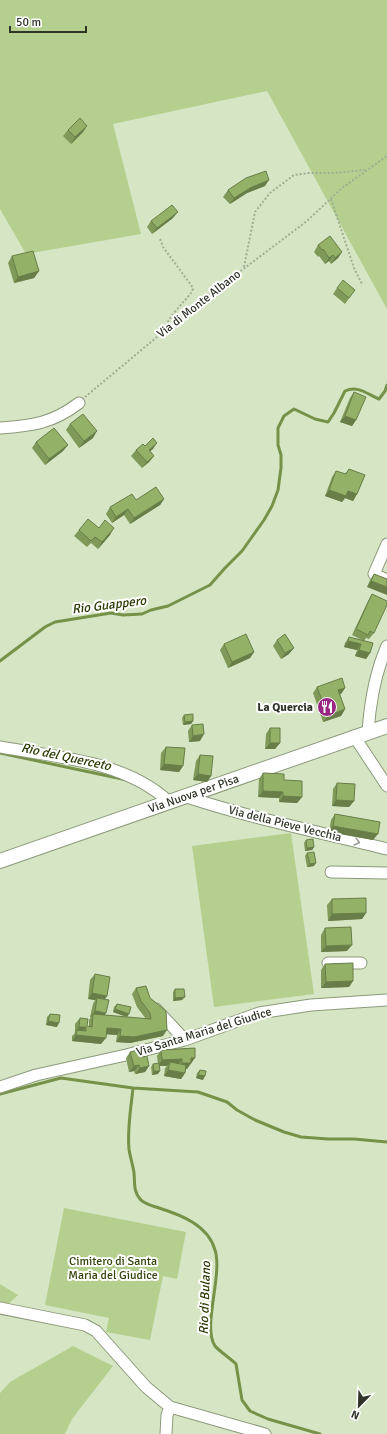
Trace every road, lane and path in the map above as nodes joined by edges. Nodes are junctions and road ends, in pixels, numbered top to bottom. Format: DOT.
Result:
graph roads {
  1 [pos="387,156"];
  2 [pos="366,170"];
  3 [pos="331,199"];
  4 [pos="160,239"];
  5 [pos="244,268"];
  6 [pos="362,284"];
  7 [pos="165,330"];
  8 [pos="79,403"];
  9 [pos="0,428"];
  10 [pos="387,544"];
  11 [pos="387,580"];
  12 [pos="387,646"];
  13 [pos="387,726"];
  14 [pos="361,734"];
  15 [pos="0,747"];
  16 [pos="387,786"];
  17 [pos="184,796"];
  18 [pos="168,802"];
  19 [pos="387,849"];
  20 [pos="0,861"];
  21 [pos="331,872"];
  22 [pos="387,873"];
  23 [pos="328,963"];
  24 [pos="361,963"];
  25 [pos="387,1000"];
  26 [pos="154,1007"];
  27 [pos="186,1040"];
  28 [pos="0,1087"];
  29 [pos="0,1308"];
  30 [pos="170,1407"];
  31 [pos="166,1434"];
  32 [pos="265,1434"];
  1 -- 2 [label="path, Via di Monte Albano"];
  2 -- 3 [label="path, Via di Monte Albano"];
  2 -- 5 [label="path"];
  3 -- 5 [label="path, Via di Monte Albano"];
  3 -- 6 [label="path"];
  4 -- 7 [label="path"];
  5 -- 7 [label="path, Via di Monte Albano"];
  7 -- 8 [label="path, Via di Monte Albano"];
  8 -- 9 [label="street"];
  10 -- 11 [label="street"];
  12 -- 14 [label="street"];
  13 -- 14 [label="main road, Via Nuova per Pisa"];
  14 -- 16 [label="street"];
  14 -- 17 [label="main road, Via Nuova per Pisa"];
  15 -- 18 [label="street"];
  17 -- 18 [label="main road, Via Nuova per Pisa"];
  17 -- 19 [label="street, Via della Pieve Vecchia, one-way"];
  18 -- 20 [label="main road, Via Nuova per Pisa"];
  21 -- 22 [label="street"];
  23 -- 24 [label="street"];
  25 -- 27 [label="street, Via Santa Maria del Giudice"];
  26 -- 27 [label="street"];
  27 -- 28 [label="street, Via Santa Maria del Giudice"];
  29 -- 30 [label="street"];
  30 -- 31 [label="street"];
  30 -- 32 [label="street"];
}
